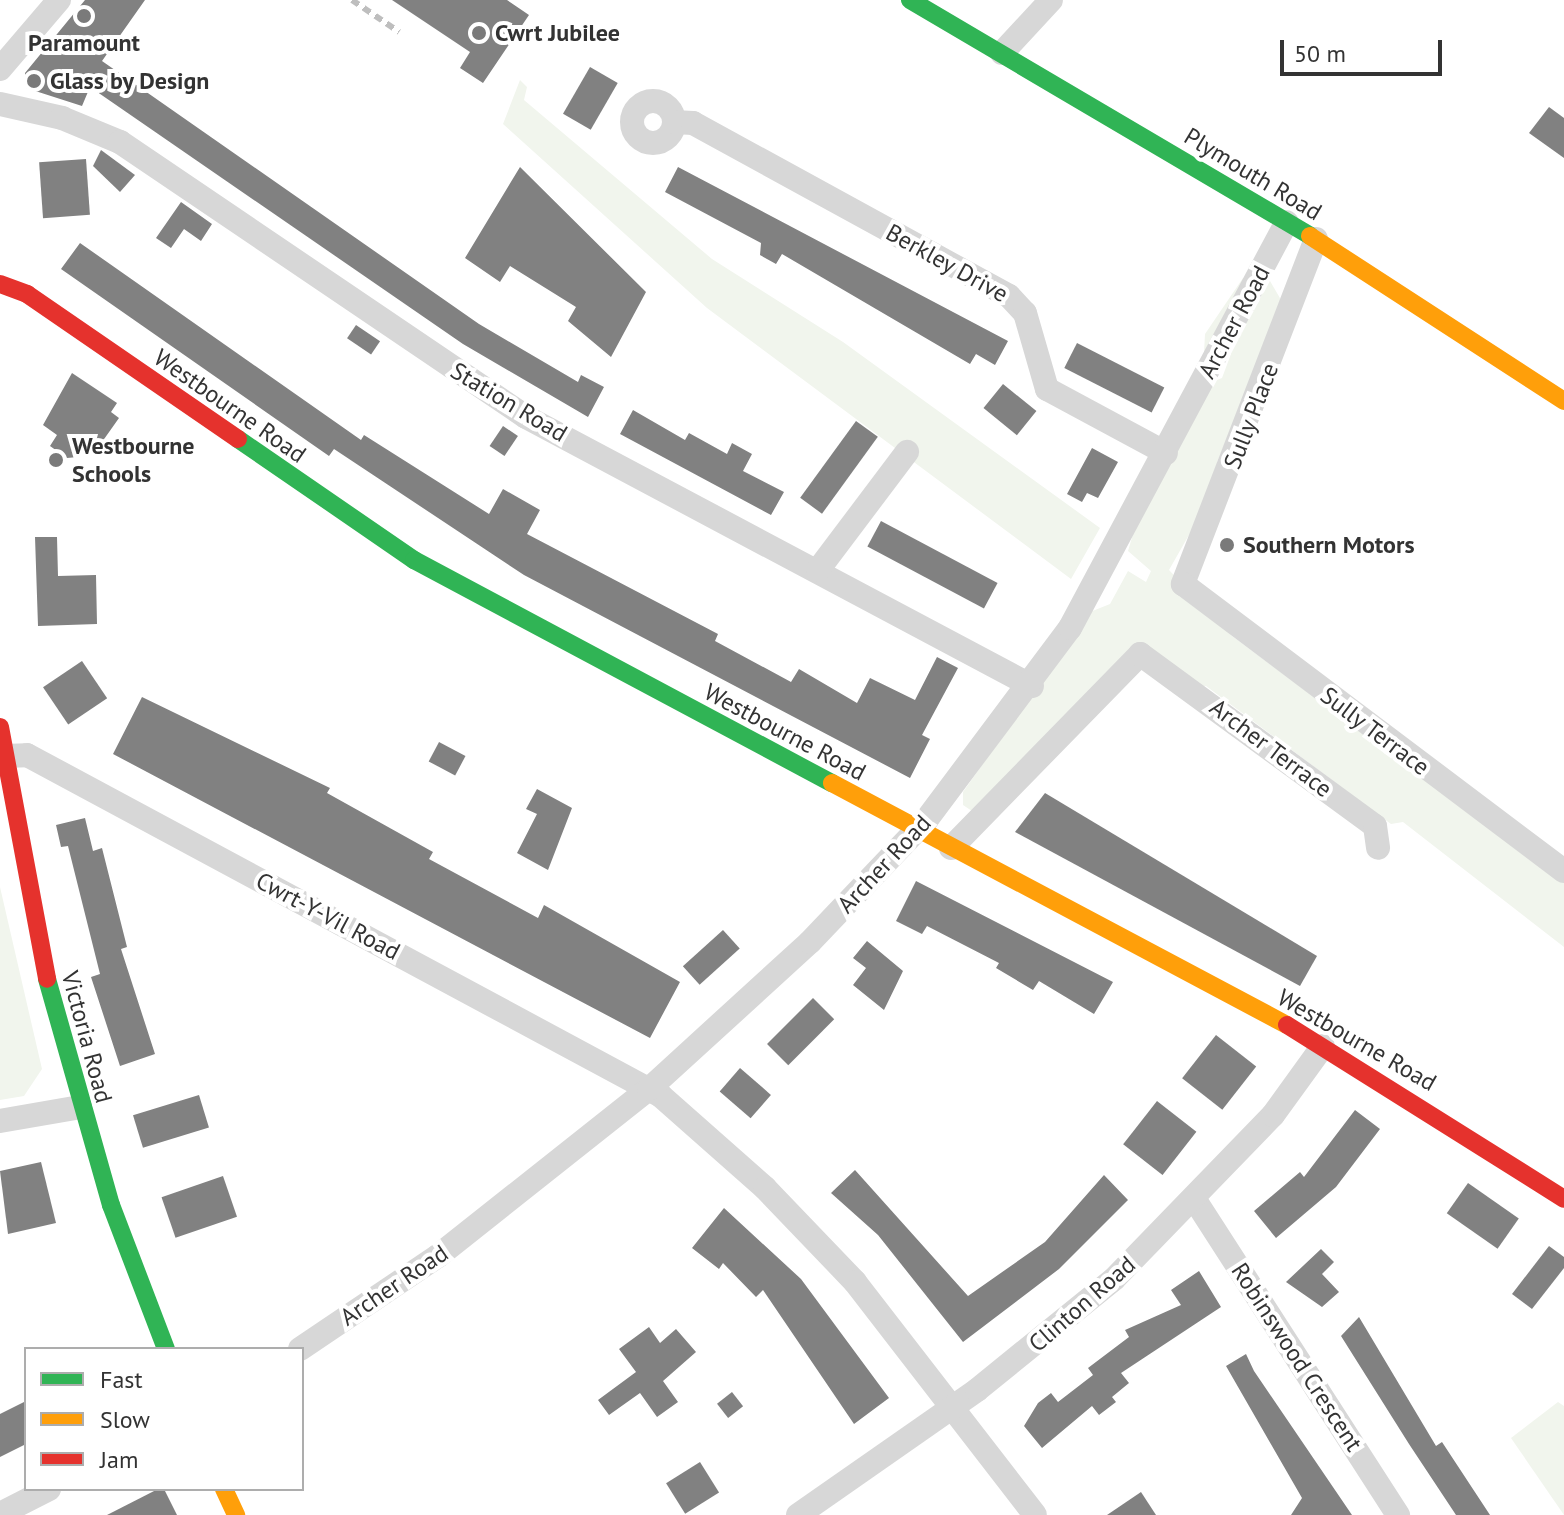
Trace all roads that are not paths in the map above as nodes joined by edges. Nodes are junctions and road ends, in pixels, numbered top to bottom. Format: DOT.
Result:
graph roads {
  1 [pos="59,0"];
  2 [pos="910,0"];
  3 [pos="1051,0"];
  4 [pos="1002,53"];
  5 [pos="3,66"];
  6 [pos="8,105"];
  7 [pos="674,122"];
  8 [pos="1287,222"];
  9 [pos="1316,239"];
  10 [pos="0,284"];
  11 [pos="1564,401"];
  12 [pos="907,452"];
  13 [pos="1166,453"];
  14 [pos="818,570"];
  15 [pos="1187,590"];
  16 [pos="1032,686"];
  17 [pos="0,727"];
  18 [pos="3,756"];
  19 [pos="917,830"];
  20 [pos="951,848"];
  21 [pos="1378,848"];
  22 [pos="1564,871"];
  23 [pos="1323,1046"];
  24 [pos="649,1089"];
  25 [pos="80,1107"];
  26 [pos="0,1121"];
  27 [pos="1564,1199"];
  28 [pos="1195,1200"];
  29 [pos="165,1347"];
  30 [pos="303,1347"];
  31 [pos="954,1406"];
  32 [pos="45,1491"];
  33 [pos="225,1491"];
  34 [pos="0,1514"];
  35 [pos="236,1515"];
  36 [pos="798,1515"];
  37 [pos="1035,1515"];
  38 [pos="1398,1515"];
  1 -- 5 [label="street"];
  2 -- 4 [label="street, Plymouth Road"];
  3 -- 4 [label="street"];
  4 -- 8 [label="street, Plymouth Road"];
  5 -- 6 [label="street"];
  6 -- 14 [label="street, Station Road"];
  7 -- 13 [label="street, Berkley Drive"];
  8 -- 9 [label="street, Plymouth Road"];
  8 -- 13 [label="street, Archer Road"];
  9 -- 11 [label="street, Plymouth Road"];
  9 -- 15 [label="street, Sully Place"];
  10 -- 19 [label="street, Westbourne Road"];
  12 -- 14 [label="street"];
  13 -- 16 [label="street, Archer Road"];
  14 -- 16 [label="street, Station Road"];
  15 -- 22 [label="street, Sully Terrace"];
  16 -- 19 [label="street, Archer Road"];
  17 -- 18 [label="street, Victoria Road"];
  18 -- 24 [label="street, Cwrt-Y-Vil Road"];
  18 -- 25 [label="street, Victoria Road"];
  19 -- 20 [label="street, Westbourne Road"];
  19 -- 24 [label="street, Archer Road"];
  20 -- 21 [label="street, Archer Terrace"];
  20 -- 23 [label="street, Westbourne Road"];
  23 -- 27 [label="street, Westbourne Road"];
  23 -- 28 [label="street, Clinton Road"];
  24 -- 30 [label="street, Archer Road"];
  24 -- 31 [label="street, Cwrt-Y-Vil Road"];
  25 -- 26 [label="street"];
  25 -- 29 [label="street, Victoria Road"];
  28 -- 31 [label="street, Clinton Road"];
  28 -- 38 [label="street, Robinswood Crescent"];
  31 -- 36 [label="street, Clinton Road"];
  31 -- 37 [label="street"];
  32 -- 34 [label="street"];
  33 -- 35 [label="street"];
}
